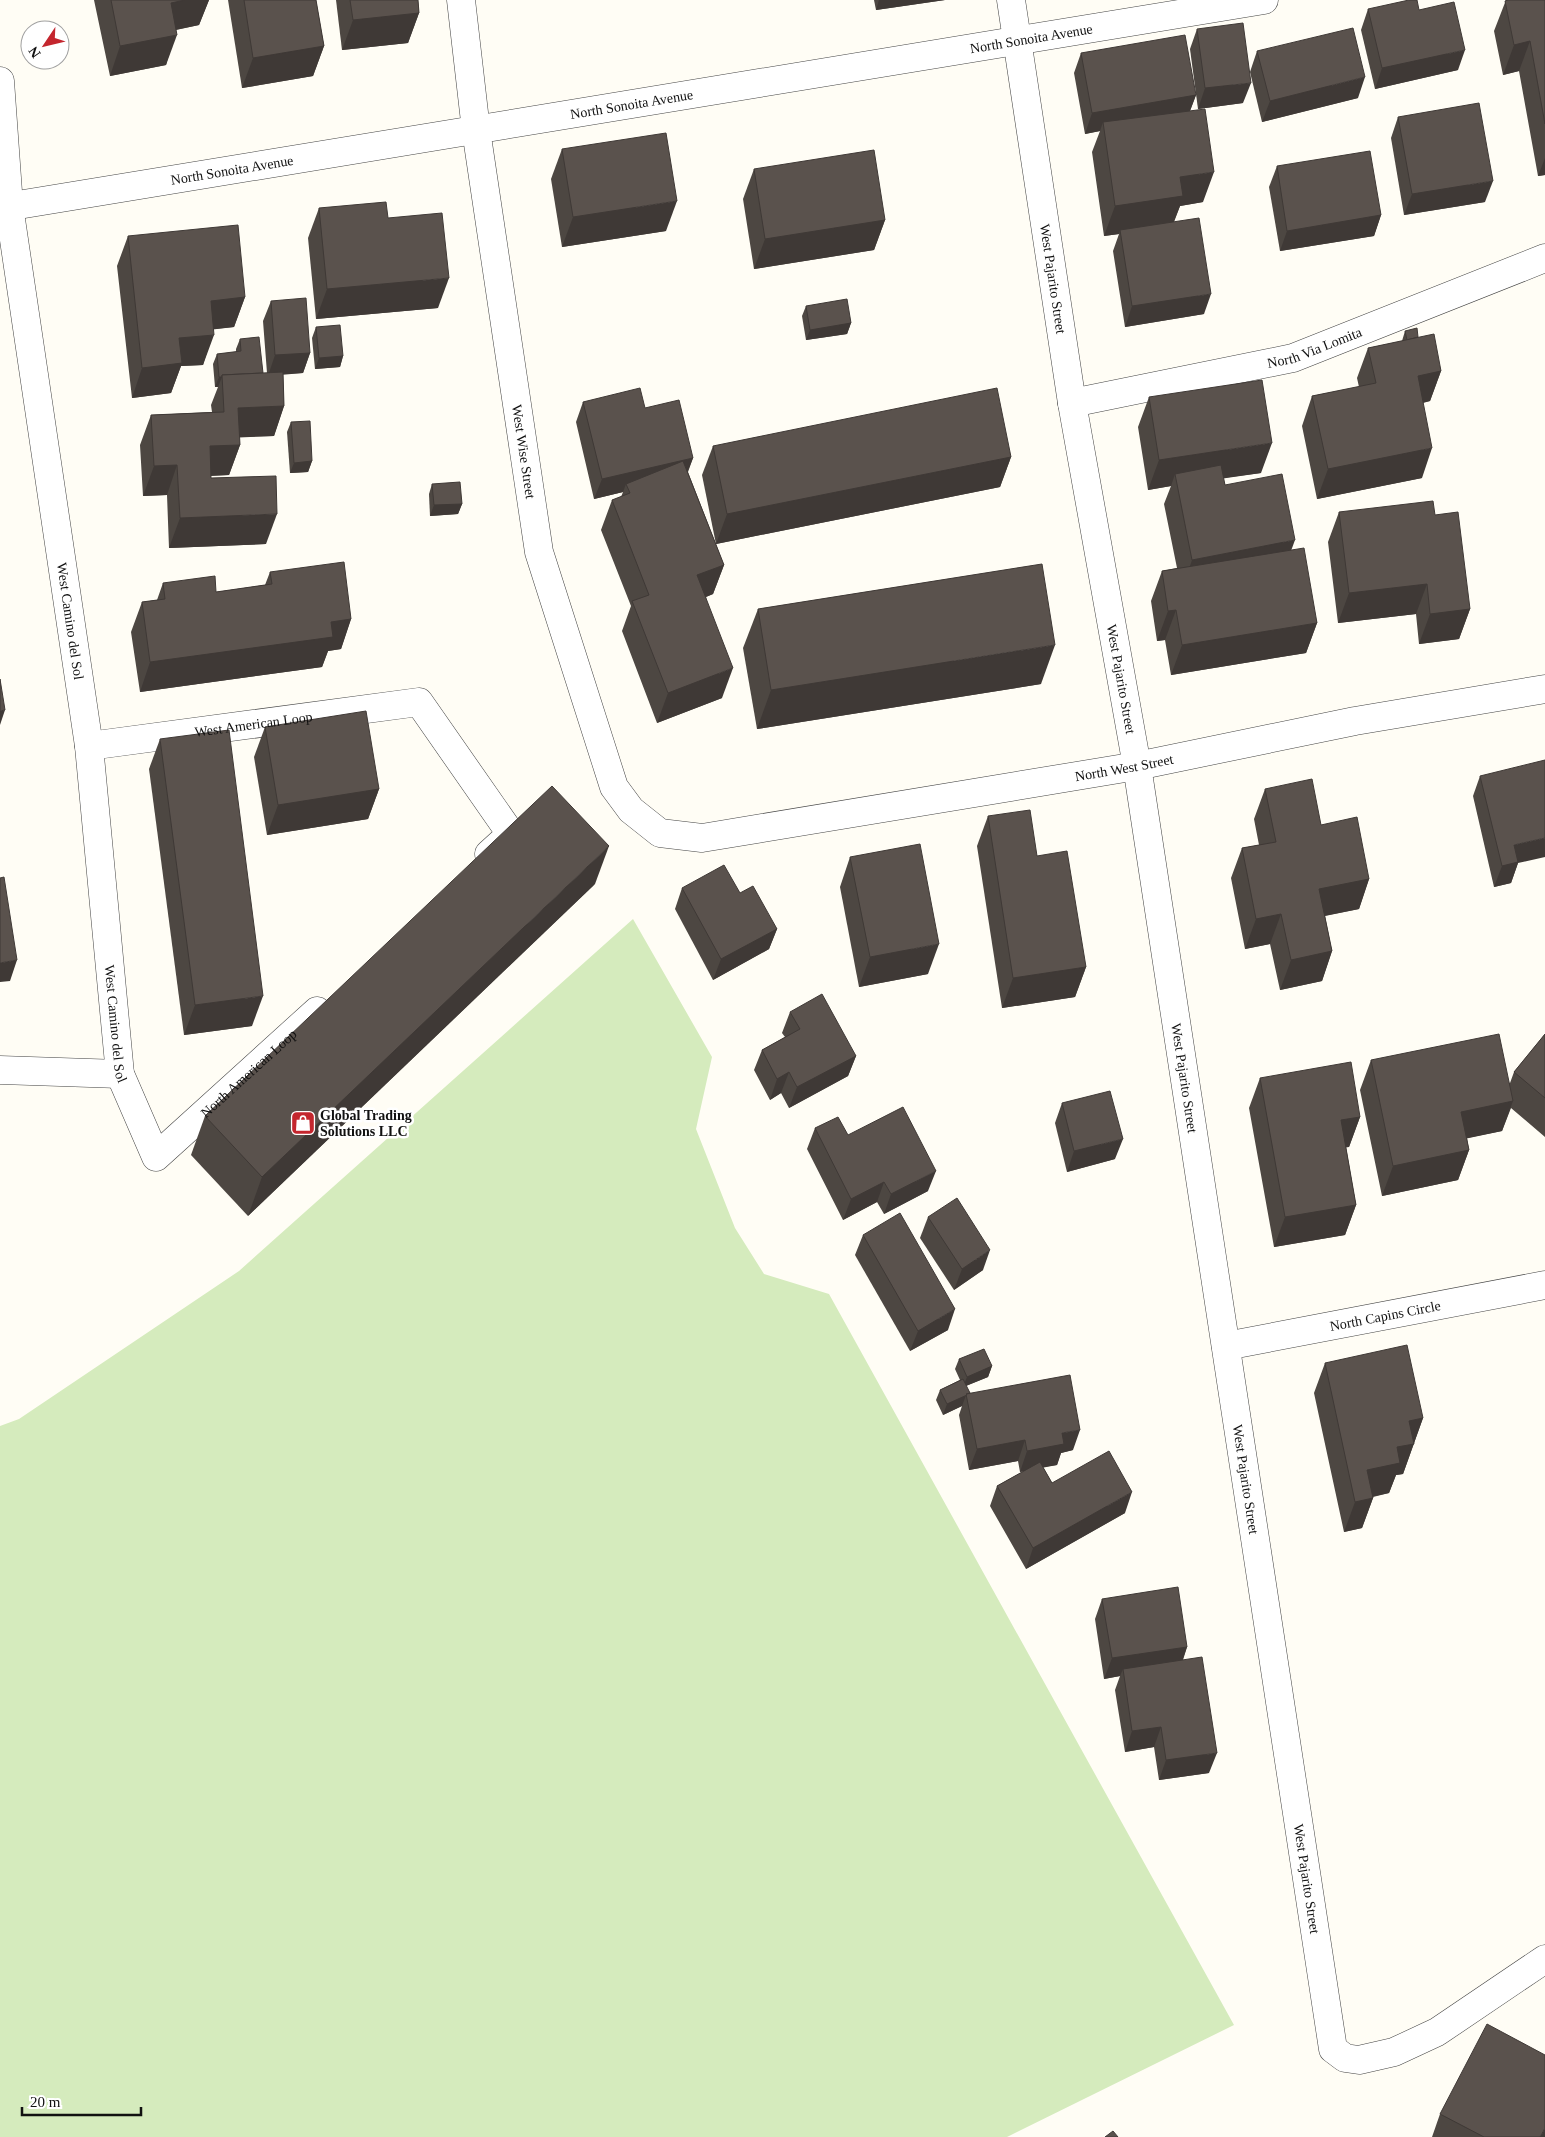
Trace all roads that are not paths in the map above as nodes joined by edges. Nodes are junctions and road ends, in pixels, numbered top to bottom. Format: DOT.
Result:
graph roads {
  1 [pos="461,0"];
  2 [pos="1011,0"];
  3 [pos="1264,0"];
  4 [pos="1017,40"];
  5 [pos="0,81"];
  6 [pos="476,130"];
  7 [pos="4,207"];
  8 [pos="1545,258"];
  9 [pos="1072,403"];
  10 [pos="1545,689"];
  11 [pos="88,746"];
  12 [pos="1137,766"];
  13 [pos="702,838"];
  14 [pos="474,868"];
  15 [pos="334,996"];
  16 [pos="0,1070"];
  17 [pos="120,1074"];
  18 [pos="156,1157"];
  19 [pos="1545,1285"];
  20 [pos="1226,1346"];
  21 [pos="1545,1959"];
  1 -- 6 [label="street, West Wise Street"];
  2 -- 4 [label="street, West Pajarito Street"];
  3 -- 4 [label="street, North Sonoita Avenue"];
  4 -- 6 [label="street, North Sonoita Avenue"];
  4 -- 9 [label="street, West Pajarito Street"];
  5 -- 7 [label="street, West Camino del Sol"];
  6 -- 7 [label="street, North Sonoita Avenue"];
  6 -- 13 [label="street, West Wise Street"];
  7 -- 11 [label="street, West Camino del Sol"];
  8 -- 9 [label="street, North Via Lomita"];
  9 -- 12 [label="street, West Pajarito Street"];
  10 -- 12 [label="street, North West Street"];
  11 -- 14 [label="street, West American Loop"];
  11 -- 17 [label="street, West Camino del Sol"];
  12 -- 13 [label="street, North West Street"];
  12 -- 20 [label="street, West Pajarito Street"];
  15 -- 18 [label="street, North American Loop"];
  16 -- 17 [label="street"];
  17 -- 18 [label="street, West Camino del Sol"];
  19 -- 20 [label="street, North Capins Circle"];
  20 -- 21 [label="street, West Pajarito Street"];
}
